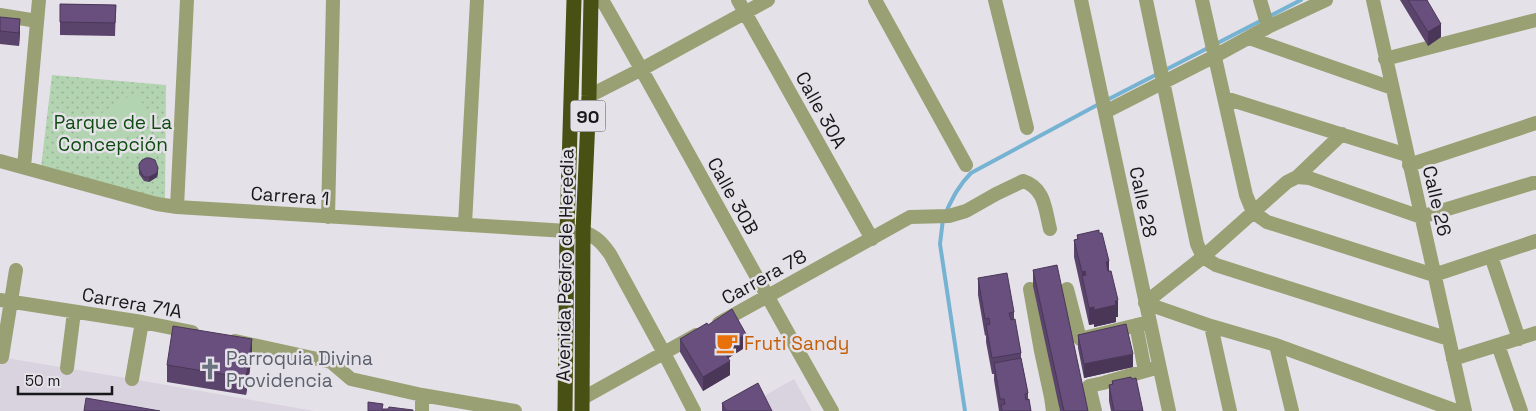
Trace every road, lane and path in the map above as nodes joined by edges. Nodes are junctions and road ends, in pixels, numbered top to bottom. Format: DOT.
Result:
graph roads {
  1 [pos="40,0"];
  2 [pos="187,0"];
  3 [pos="333,0"];
  4 [pos="477,0"];
  5 [pos="574,0"];
  6 [pos="591,0"];
  7 [pos="600,0"];
  8 [pos="738,0"];
  9 [pos="768,0"];
  10 [pos="875,0"];
  11 [pos="995,0"];
  12 [pos="1080,0"];
  13 [pos="1146,0"];
  14 [pos="1202,0"];
  15 [pos="1373,0"];
  16 [pos="1320,1"];
  17 [pos="745,13"];
  18 [pos="0,15"];
  19 [pos="1265,16"];
  20 [pos="1536,20"];
  21 [pos="38,21"];
  22 [pos="1249,38"];
  23 [pos="1214,49"];
  24 [pos="1386,59"];
  25 [pos="642,69"];
  26 [pos="1162,74"];
  27 [pos="1392,88"];
  28 [pos="589,96"];
  29 [pos="1225,98"];
  30 [pos="1105,110"];
  31 [pos="1536,123"];
  32 [pos="1027,128"];
  33 [pos="1342,134"];
  34 [pos="1408,160"];
  35 [pos="0,161"];
  36 [pos="966,165"];
  37 [pos="24,167"];
  38 [pos="1297,176"];
  39 [pos="1536,183"];
  40 [pos="177,207"];
  41 [pos="1252,212"];
  42 [pos="328,217"];
  43 [pos="1421,217"];
  44 [pos="465,224"];
  45 [pos="1050,229"];
  46 [pos="567,231"];
  47 [pos="583,232"];
  48 [pos="872,239"];
  49 [pos="1536,242"];
  50 [pos="1491,256"];
  51 [pos="1203,257"];
  52 [pos="16,270"];
  53 [pos="1434,275"];
  54 [pos="1030,289"];
  55 [pos="1067,289"];
  56 [pos="767,297"];
  57 [pos="5,300"];
  58 [pos="1145,304"];
  59 [pos="74,312"];
  60 [pos="142,322"];
  61 [pos="1142,324"];
  62 [pos="1211,326"];
  63 [pos="1536,334"];
  64 [pos="207,335"];
  65 [pos="226,339"];
  66 [pos="1449,339"];
  67 [pos="1518,339"];
  68 [pos="1276,345"];
  69 [pos="1498,345"];
  70 [pos="664,352"];
  71 [pos="2,357"];
  72 [pos="1453,359"];
  73 [pos="1159,366"];
  74 [pos="67,368"];
  75 [pos="1145,371"];
  76 [pos="132,379"];
  77 [pos="422,395"];
  78 [pos="583,404"];
  79 [pos="422,411"];
  80 [pos="515,411"];
  81 [pos="566,411"];
  82 [pos="694,411"];
  83 [pos="832,411"];
  84 [pos="1053,411"];
  85 [pos="1095,411"];
  86 [pos="1169,411"];
  87 [pos="1230,411"];
  88 [pos="1292,411"];
  89 [pos="1457,411"];
  90 [pos="1465,411"];
  91 [pos="1521,411"];
  1 -- 21 [label="street"];
  2 -- 40 [label="street"];
  3 -- 42 [label="street"];
  4 -- 44 [label="street"];
  5 -- 46 [label="highway, Avenida Pedro de Heredia / 90"];
  6 -- 28 [label="highway, Avenida Pedro de Heredia / 90"];
  7 -- 25 [label="street, Calle 30B"];
  8 -- 17 [label="street, Calle 30A"];
  9 -- 17 [label="street"];
  10 -- 36 [label="street"];
  11 -- 32 [label="street"];
  12 -- 30 [label="street, Calle 28"];
  13 -- 26 [label="street"];
  14 -- 23 [label="street"];
  15 -- 24 [label="street, Calle 26"];
  16 -- 19 [label="street"];
  17 -- 25 [label="street"];
  17 -- 48 [label="street, Calle 30A"];
  18 -- 21 [label="street"];
  19 -- 22 [label="street"];
  20 -- 24 [label="street"];
  21 -- 37 [label="street"];
  22 -- 23 [label="street"];
  22 -- 27 [label="street"];
  23 -- 26 [label="street"];
  23 -- 29 [label="street"];
  24 -- 27 [label="street, Calle 26"];
  25 -- 28 [label="street"];
  25 -- 56 [label="street, Calle 30B"];
  26 -- 30 [label="street"];
  26 -- 51 [label="street"];
  27 -- 34 [label="street, Calle 26"];
  28 -- 47 [label="highway, Avenida Pedro de Heredia / 90"];
  29 -- 33 [label="street"];
  29 -- 41 [label="street"];
  30 -- 58 [label="street, Calle 28"];
  31 -- 34 [label="street"];
  33 -- 34 [label="street"];
  33 -- 38 [label="street"];
  34 -- 43 [label="street, Calle 26"];
  35 -- 37 [label="street, Carrera 1"];
  37 -- 40 [label="street, Carrera 1"];
  38 -- 41 [label="street"];
  38 -- 43 [label="street"];
  39 -- 43 [label="street"];
  40 -- 42 [label="street, Carrera 1"];
  41 -- 51 [label="street"];
  41 -- 53 [label="street"];
  42 -- 44 [label="street, Carrera 1"];
  43 -- 53 [label="street, Calle 26"];
  44 -- 46 [label="street, Carrera 1"];
  45 -- 48 [label="street, Carrera 78"];
  46 -- 47 [label="street, Carrera 1"];
  46 -- 81 [label="highway, Avenida Pedro de Heredia / 90"];
  47 -- 70 [label="street"];
  47 -- 78 [label="highway, Avenida Pedro de Heredia / 90"];
  48 -- 56 [label="street, Carrera 78"];
  49 -- 50 [label="street"];
  50 -- 53 [label="street"];
  50 -- 67 [label="street"];
  51 -- 58 [label="street"];
  51 -- 66 [label="street"];
  52 -- 57 [label="street"];
  53 -- 66 [label="street, Calle 26"];
  54 -- 84 [label="street"];
  55 -- 61 [label="street"];
  56 -- 70 [label="street, Carrera 78"];
  56 -- 83 [label="street, Calle 30B"];
  57 -- 59 [label="street, Carrera 71A"];
  57 -- 71 [label="street"];
  58 -- 61 [label="street, Calle 28"];
  58 -- 62 [label="street"];
  59 -- 60 [label="street, Carrera 71A"];
  59 -- 74 [label="street"];
  60 -- 64 [label="street, Carrera 71A"];
  60 -- 76 [label="street"];
  61 -- 73 [label="street, Calle 28"];
  61 -- 75 [label="street"];
  62 -- 68 [label="street"];
  62 -- 87 [label="street"];
  63 -- 67 [label="street"];
  65 -- 77 [label="street"];
  66 -- 72 [label="street, Calle 26"];
  67 -- 69 [label="street"];
  68 -- 88 [label="street"];
  68 -- 89 [label="street"];
  69 -- 72 [label="street"];
  69 -- 91 [label="street"];
  70 -- 78 [label="street, Carrera 78"];
  70 -- 82 [label="street"];
  72 -- 90 [label="street, Calle 26"];
  73 -- 75 [label="street"];
  73 -- 86 [label="street, Calle 28"];
  75 -- 85 [label="street"];
  77 -- 79 [label="street"];
  77 -- 80 [label="street"];
}
